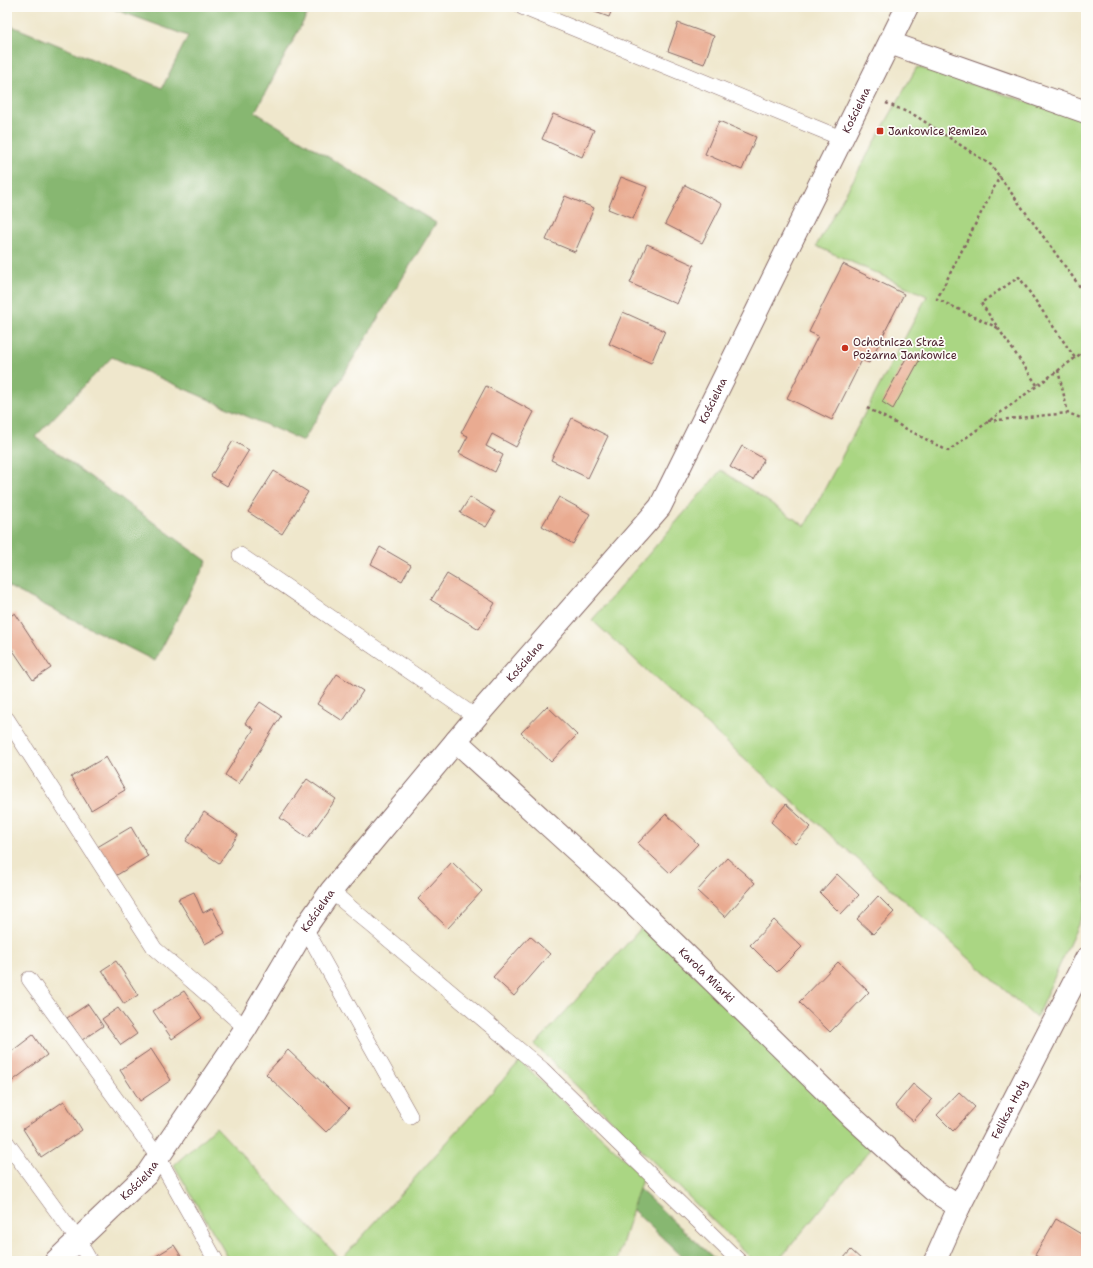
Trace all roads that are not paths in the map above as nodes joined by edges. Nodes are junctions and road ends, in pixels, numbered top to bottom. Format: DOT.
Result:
graph roads {
  1 [pos="522,7"];
  2 [pos="907,7"];
  3 [pos="890,43"];
  4 [pos="1086,112"];
  5 [pos="843,139"];
  6 [pos="240,555"];
  7 [pos="476,717"];
  8 [pos="7,719"];
  9 [pos="456,741"];
  10 [pos="331,891"];
  11 [pos="305,928"];
  12 [pos="1086,959"];
  13 [pos="29,979"];
  14 [pos="246,1028"];
  15 [pos="410,1116"];
  16 [pos="7,1143"];
  17 [pos="158,1157"];
  18 [pos="959,1207"];
  19 [pos="78,1240"];
  20 [pos="56,1261"];
  21 [pos="90,1261"];
  22 [pos="216,1261"];
  23 [pos="739,1261"];
  24 [pos="935,1261"];
  1 -- 5 [label="lane"];
  2 -- 3 [label="street, Kościelna"];
  3 -- 4 [label="street"];
  3 -- 5 [label="street, Kościelna"];
  5 -- 7 [label="street, Kościelna"];
  6 -- 7 [label="lane"];
  7 -- 9 [label="street, Kościelna"];
  8 -- 14 [label="lane"];
  9 -- 10 [label="street, Kościelna"];
  9 -- 18 [label="street, Karola Miarki"];
  10 -- 11 [label="street, Kościelna"];
  10 -- 23 [label="lane"];
  11 -- 14 [label="street, Kościelna"];
  11 -- 15 [label="lane"];
  12 -- 18 [label="street, Feliksa Hoły"];
  13 -- 17 [label="lane"];
  14 -- 17 [label="street, Kościelna"];
  16 -- 19 [label="lane"];
  17 -- 19 [label="street, Kościelna"];
  17 -- 22 [label="lane"];
  18 -- 24 [label="street, Feliksa Hoły"];
  19 -- 20 [label="street, Kościelna"];
  19 -- 21 [label="lane"];
}
